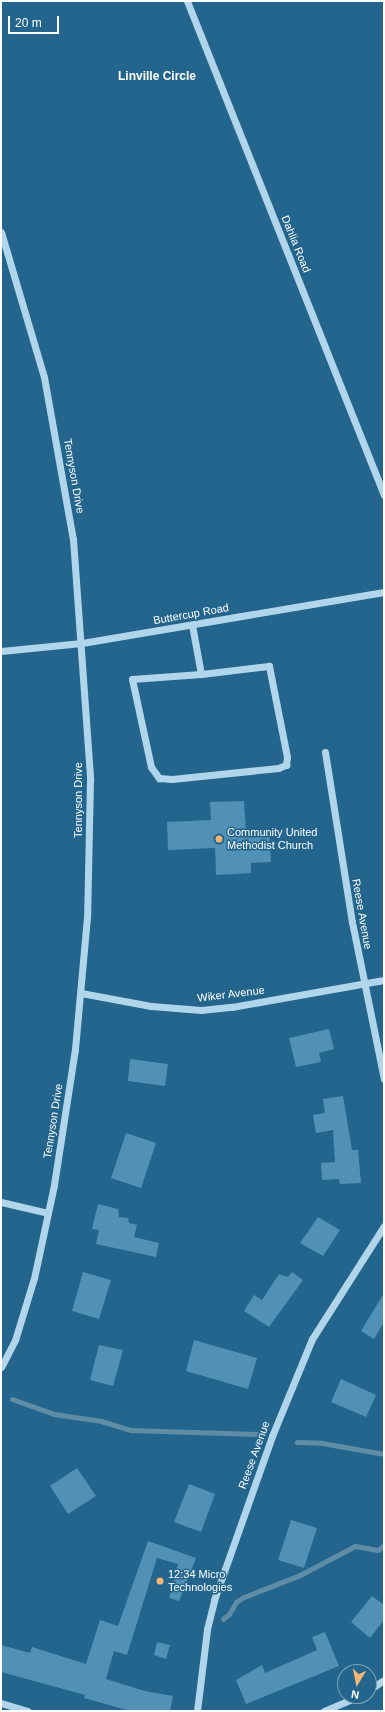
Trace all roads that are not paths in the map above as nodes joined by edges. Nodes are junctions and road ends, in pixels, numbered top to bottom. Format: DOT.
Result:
graph roads {
  1 [pos="187,1"];
  2 [pos="1,232"];
  3 [pos="384,495"];
  4 [pos="384,592"];
  5 [pos="192,625"];
  6 [pos="82,643"];
  7 [pos="1,651"];
  8 [pos="201,674"];
  9 [pos="325,752"];
  10 [pos="384,980"];
  11 [pos="363,983"];
  12 [pos="81,993"];
  13 [pos="384,1079"];
  14 [pos="1,1202"];
  15 [pos="48,1213"];
  16 [pos="384,1226"];
  17 [pos="1,1367"];
  18 [pos="1,1703"];
  19 [pos="340,1704"];
  20 [pos="28,1711"];
  21 [pos="197,1711"];
  22 [pos="324,1711"];
  1 -- 3 [label="street, Dahlia Road"];
  2 -- 6 [label="street, Tennyson Drive"];
  4 -- 5 [label="street, Buttercup Road"];
  5 -- 6 [label="street, Buttercup Road"];
  5 -- 8 [label="street"];
  6 -- 7 [label="street, Buttercup Road"];
  6 -- 12 [label="street, Tennyson Drive"];
  8 -- 8 [label="street"];
  9 -- 11 [label="street, Reese Avenue"];
  10 -- 11 [label="street, Wiker Avenue"];
  11 -- 12 [label="street, Wiker Avenue"];
  11 -- 13 [label="street, Reese Avenue"];
  12 -- 15 [label="street, Tennyson Drive"];
  14 -- 15 [label="street"];
  15 -- 17 [label="street, Tennyson Drive"];
  16 -- 21 [label="street, Reese Avenue"];
  18 -- 20 [label="street"];
  19 -- 22 [label="street"];
}
